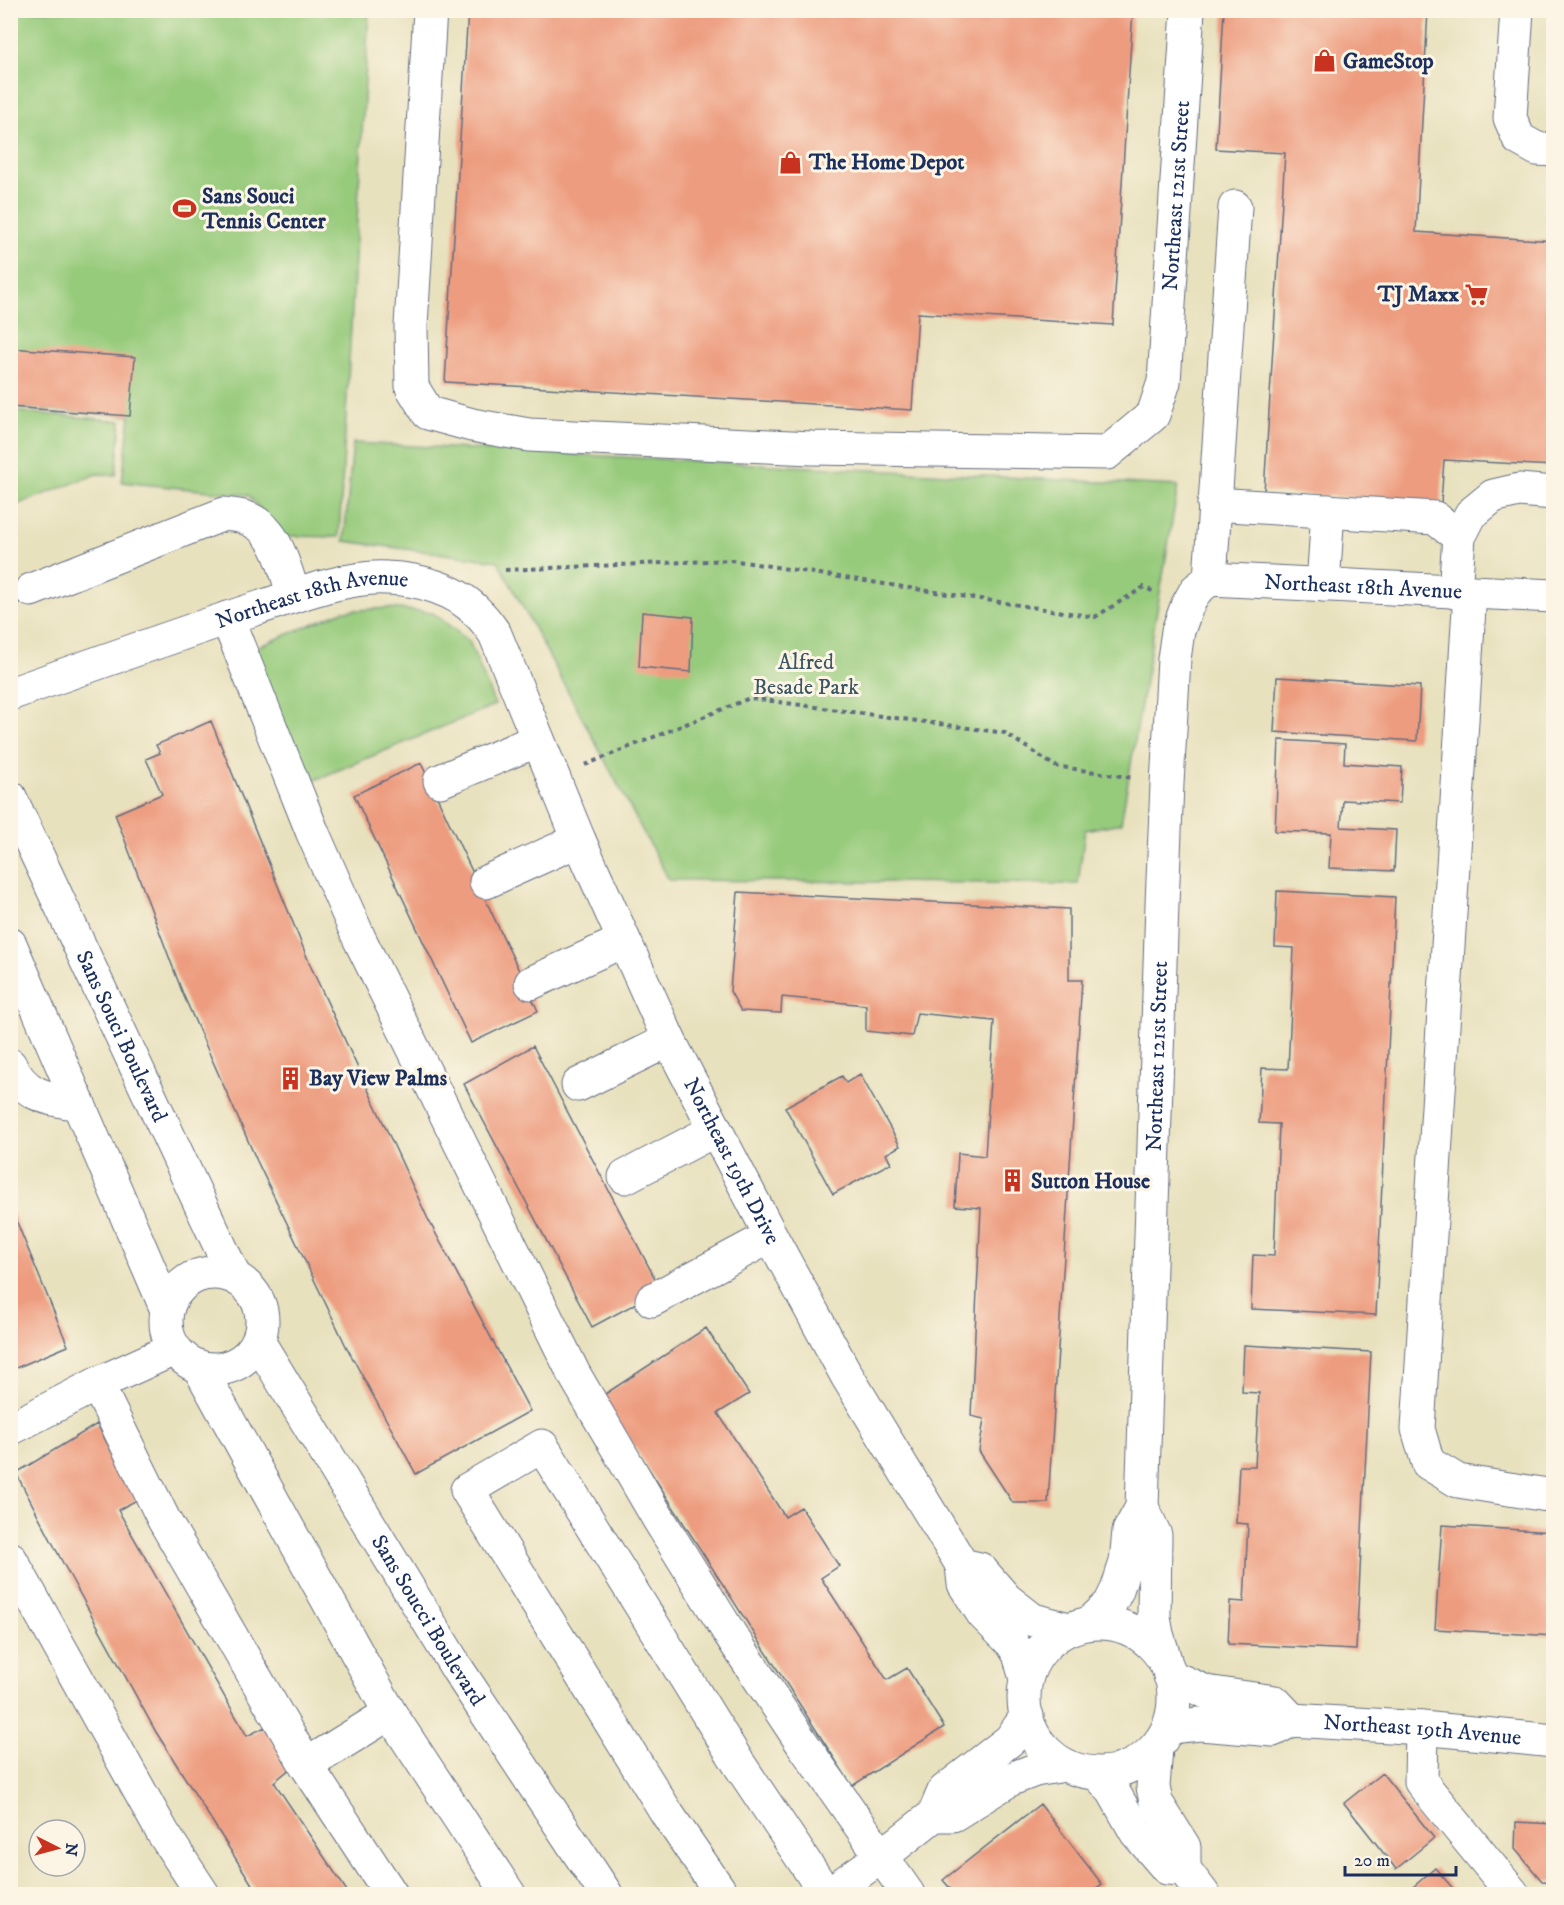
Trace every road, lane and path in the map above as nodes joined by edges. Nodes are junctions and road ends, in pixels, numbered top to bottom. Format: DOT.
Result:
graph roads {
  1 [pos="430,10"];
  2 [pos="1188,10"];
  3 [pos="1517,10"];
  4 [pos="1554,150"];
  5 [pos="1235,207"];
  6 [pos="1554,493"];
  7 [pos="1215,504"];
  8 [pos="1328,511"];
  9 [pos="1459,537"];
  10 [pos="505,570"];
  11 [pos="1210,579"];
  12 [pos="1323,585"];
  13 [pos="31,590"];
  14 [pos="1463,592"];
  15 [pos="294,596"];
  16 [pos="1554,596"];
  17 [pos="1186,606"];
  18 [pos="227,618"];
  19 [pos="10,694"];
  20 [pos="538,740"];
  21 [pos="585,765"];
  22 [pos="1134,778"];
  23 [pos="440,781"];
  24 [pos="10,797"];
  25 [pos="579,840"];
  26 [pos="486,882"];
  27 [pos="623,941"];
  28 [pos="10,944"];
  29 [pos="531,982"];
  30 [pos="669,1041"];
  31 [pos="10,1065"];
  32 [pos="578,1084"];
  33 [pos="79,1104"];
  34 [pos="715,1130"];
  35 [pos="625,1177"];
  36 [pos="771,1236"];
  37 [pos="234,1276"];
  38 [pos="652,1300"];
  39 [pos="167,1310"];
  40 [pos="258,1341"];
  41 [pos="187,1358"];
  42 [pos="97,1384"];
  43 [pos="10,1429"];
  44 [pos="1554,1496"];
  45 [pos="1142,1508"];
  46 [pos="10,1558"];
  47 [pos="962,1565"];
  48 [pos="1080,1626"];
  49 [pos="1168,1669"];
  50 [pos="1026,1679"];
  51 [pos="390,1713"];
  52 [pos="1027,1716"];
  53 [pos="1292,1720"];
  54 [pos="1422,1728"];
  55 [pos="1162,1739"];
  56 [pos="1554,1741"];
  57 [pos="306,1765"];
  58 [pos="1065,1765"];
  59 [pos="1098,1774"];
  60 [pos="934,1815"];
  61 [pos="881,1857"];
  62 [pos="1184,1869"];
  63 [pos="203,1894"];
  64 [pos="391,1894"];
  65 [pos="509,1894"];
  66 [pos="606,1894"];
  67 [pos="722,1894"];
  68 [pos="827,1894"];
  69 [pos="908,1894"];
  70 [pos="1203,1894"];
  71 [pos="1513,1894"];
  1 -- 2 [label="street, Northeast 121st Street"];
  3 -- 4 [label="street"];
  5 -- 7 [label="street"];
  6 -- 9 [label="street"];
  7 -- 8 [label="street"];
  7 -- 11 [label="street"];
  8 -- 9 [label="street"];
  8 -- 12 [label="street"];
  9 -- 14 [label="street"];
  10 -- 17 [label="path"];
  11 -- 12 [label="street, Northeast 18th Avenue"];
  11 -- 17 [label="street"];
  12 -- 14 [label="street, Northeast 18th Avenue"];
  13 -- 15 [label="street"];
  14 -- 16 [label="street, Northeast 18th Avenue"];
  14 -- 44 [label="street"];
  15 -- 18 [label="street, Northeast 18th Avenue"];
  15 -- 20 [label="street, Northeast 18th Avenue"];
  17 -- 45 [label="street, Northeast 121st Street"];
  18 -- 19 [label="street, Northeast 18th Avenue"];
  18 -- 61 [label="street"];
  20 -- 23 [label="street"];
  20 -- 25 [label="street, Northeast 19th Drive"];
  21 -- 22 [label="path"];
  24 -- 37 [label="street, Sans Souci Boulevard"];
  25 -- 26 [label="street"];
  25 -- 27 [label="street, Northeast 19th Drive"];
  27 -- 29 [label="street"];
  27 -- 30 [label="street, Northeast 19th Drive"];
  28 -- 33 [label="street"];
  30 -- 32 [label="street"];
  30 -- 34 [label="street, Northeast 19th Drive"];
  31 -- 33 [label="street"];
  33 -- 39 [label="street"];
  34 -- 35 [label="street"];
  34 -- 36 [label="street, Northeast 19th Drive"];
  36 -- 38 [label="street"];
  36 -- 47 [label="street, Northeast 19th Drive"];
  37 -- 39 [label="street"];
  37 -- 40 [label="street"];
  39 -- 41 [label="street"];
  40 -- 41 [label="street"];
  40 -- 66 [label="street, Sans Soucci Boulevard"];
  41 -- 42 [label="street"];
  41 -- 51 [label="street"];
  42 -- 43 [label="street"];
  42 -- 57 [label="street"];
  45 -- 48 [label="street, Northeast 121st Street"];
  45 -- 49 [label="street, Northeast 121st Street"];
  46 -- 63 [label="street"];
  47 -- 48 [label="street"];
  47 -- 50 [label="street, Northeast 19th Drive"];
  48 -- 49 [label="street"];
  48 -- 50 [label="street"];
  49 -- 53 [label="street, Northeast 19th Avenue"];
  49 -- 55 [label="street"];
  50 -- 52 [label="street"];
  51 -- 57 [label="street"];
  51 -- 65 [label="street"];
  52 -- 58 [label="street"];
  52 -- 60 [label="street"];
  53 -- 54 [label="street, Northeast 19th Avenue"];
  53 -- 55 [label="street, Northeast 19th Avenue"];
  54 -- 56 [label="street, Northeast 19th Avenue"];
  54 -- 71 [label="street"];
  55 -- 59 [label="street"];
  55 -- 62 [label="street"];
  57 -- 64 [label="street"];
  58 -- 59 [label="street"];
  58 -- 60 [label="street"];
  59 -- 62 [label="street"];
  60 -- 61 [label="street"];
  61 -- 68 [label="street"];
  61 -- 69 [label="street"];
  62 -- 70 [label="street"];
  67 -- 68 [label="street"];
}
